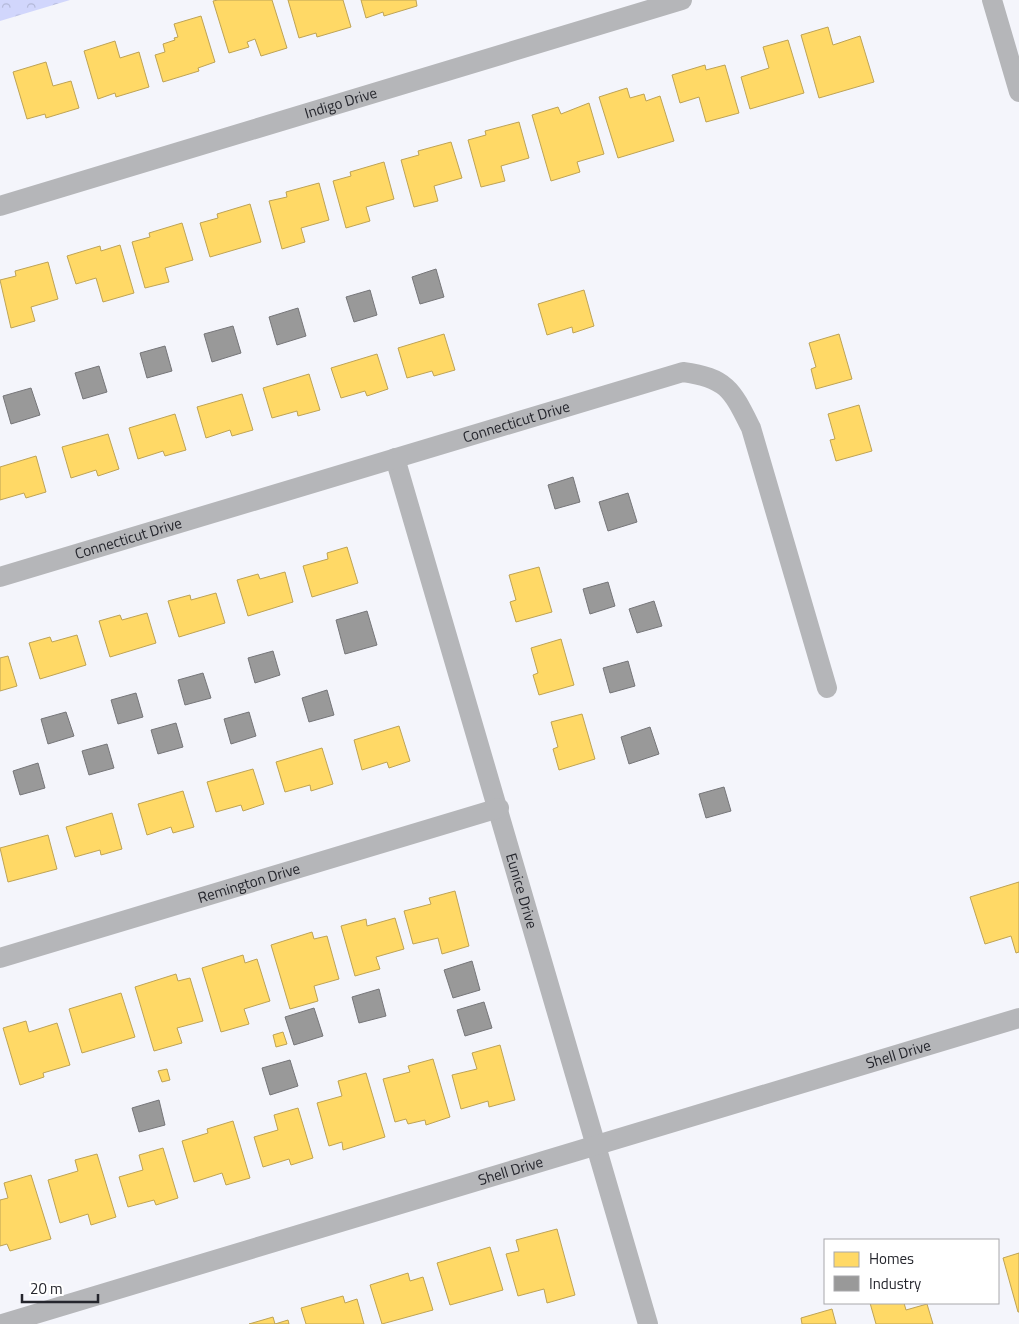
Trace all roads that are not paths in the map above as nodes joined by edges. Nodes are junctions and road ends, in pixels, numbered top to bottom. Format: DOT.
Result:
graph roads {
  1 [pos="682,0"];
  2 [pos="992,0"];
  3 [pos="1019,92"];
  4 [pos="0,206"];
  5 [pos="395,458"];
  6 [pos="0,577"];
  7 [pos="827,688"];
  8 [pos="499,808"];
  9 [pos="0,958"];
  10 [pos="1019,1018"];
  11 [pos="596,1145"];
  12 [pos="2,1324"];
  13 [pos="648,1324"];
  1 -- 4 [label="street, Indigo Drive"];
  2 -- 3 [label="street"];
  5 -- 6 [label="street, Connecticut Drive"];
  5 -- 7 [label="street, Connecticut Drive"];
  5 -- 8 [label="street, Eunice Drive"];
  8 -- 9 [label="street, Remington Drive"];
  8 -- 11 [label="street, Eunice Drive"];
  10 -- 11 [label="street, Shell Drive"];
  11 -- 12 [label="street, Shell Drive"];
  11 -- 13 [label="street, Eunice Drive"];
}
